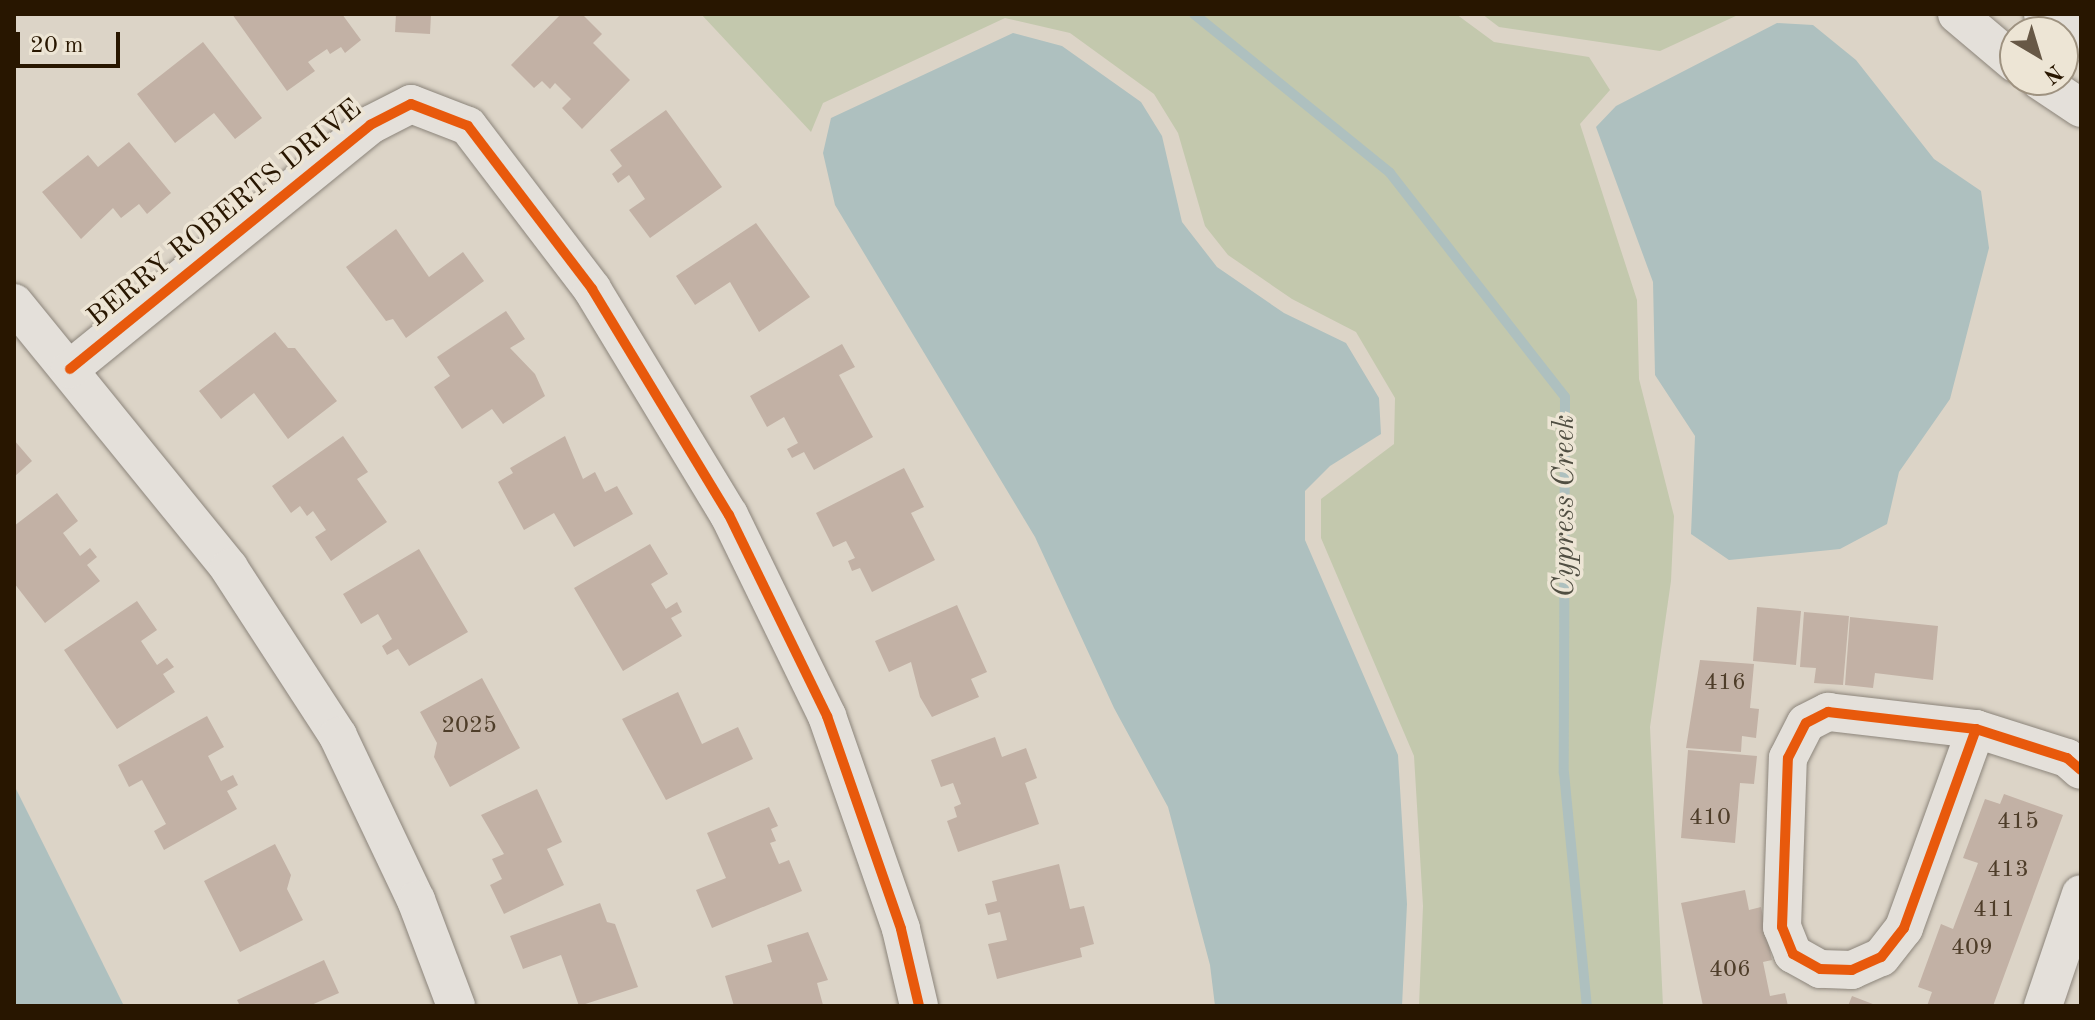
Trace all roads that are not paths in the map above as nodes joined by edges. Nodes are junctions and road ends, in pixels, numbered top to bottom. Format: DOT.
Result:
graph roads {
  1 [pos="1957,14"];
  2 [pos="2043,14"];
  3 [pos="2081,41"];
  4 [pos="1999,49"];
  5 [pos="2063,96"];
  6 [pos="2081,108"];
  7 [pos="14,303"];
  8 [pos="70,369"];
  9 [pos="1976,729"];
  10 [pos="2081,770"];
  11 [pos="2081,894"];
  12 [pos="456,1006"];
  13 [pos="919,1006"];
  14 [pos="2043,1006"];
  1 -- 4 [label="street"];
  2 -- 3 [label="street"];
  5 -- 6 [label="street"];
  7 -- 8 [label="street"];
  8 -- 12 [label="street"];
  8 -- 13 [label="street, BERRY ROBERTS DRIVE"];
  9 -- 9 [label="street"];
  9 -- 10 [label="street"];
  11 -- 14 [label="street"];
}
